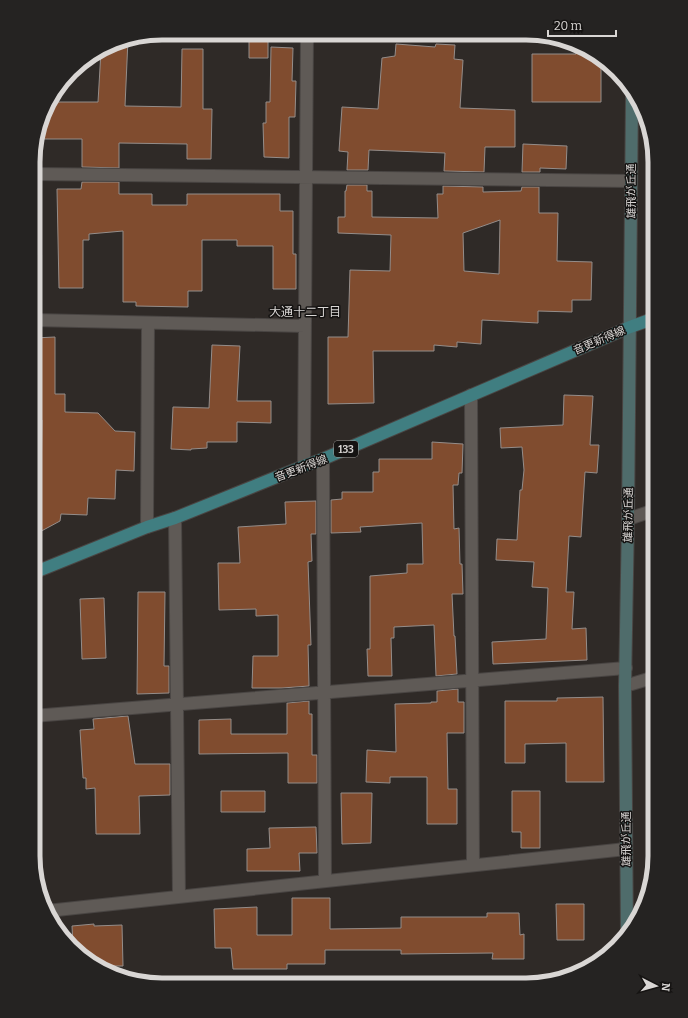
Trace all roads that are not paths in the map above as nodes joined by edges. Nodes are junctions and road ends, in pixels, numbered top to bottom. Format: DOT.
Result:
graph roads {
  1 [pos="307,40"];
  2 [pos="632,101"];
  3 [pos="40,174"];
  4 [pos="306,177"];
  5 [pos="631,181"];
  6 [pos="40,320"];
  7 [pos="648,321"];
  8 [pos="148,323"];
  9 [pos="305,326"];
  10 [pos="630,327"];
  11 [pos="471,395"];
  12 [pos="323,460"];
  13 [pos="304,466"];
  14 [pos="648,512"];
  15 [pos="175,518"];
  16 [pos="628,519"];
  17 [pos="147,527"];
  18 [pos="40,571"];
  19 [pos="626,668"];
  20 [pos="648,679"];
  21 [pos="472,680"];
  22 [pos="625,686"];
  23 [pos="324,692"];
  24 [pos="177,704"];
  25 [pos="40,715"];
  26 [pos="626,849"];
  27 [pos="473,865"];
  28 [pos="326,881"];
  29 [pos="179,897"];
  30 [pos="53,910"];
  31 [pos="627,925"];
  1 -- 4 [label="street"];
  2 -- 5 [label="street, 雄飛が丘通"];
  3 -- 4 [label="street"];
  4 -- 5 [label="street"];
  4 -- 9 [label="street"];
  5 -- 10 [label="street, 雄飛が丘通"];
  6 -- 8 [label="street"];
  7 -- 10 [label="main road, 音更新得線 / 133"];
  8 -- 9 [label="street"];
  8 -- 17 [label="street"];
  9 -- 13 [label="street"];
  10 -- 11 [label="main road, 音更新得線 / 133"];
  10 -- 16 [label="street, 雄飛が丘通"];
  11 -- 12 [label="main road, 音更新得線 / 133"];
  11 -- 21 [label="street"];
  12 -- 13 [label="main road, 音更新得線 / 133"];
  12 -- 23 [label="street"];
  13 -- 15 [label="main road, 音更新得線 / 133"];
  14 -- 16 [label="street"];
  15 -- 17 [label="main road, 音更新得線 / 133"];
  15 -- 24 [label="street"];
  16 -- 19 [label="street, 雄飛が丘通"];
  17 -- 18 [label="main road, 音更新得線 / 133"];
  19 -- 21 [label="street"];
  19 -- 22 [label="street, 雄飛が丘通"];
  20 -- 22 [label="street"];
  21 -- 23 [label="street"];
  21 -- 27 [label="street"];
  22 -- 26 [label="street, 雄飛が丘通"];
  23 -- 24 [label="street"];
  23 -- 28 [label="street"];
  24 -- 25 [label="street"];
  24 -- 29 [label="street"];
  26 -- 27 [label="street"];
  26 -- 31 [label="street, 雄飛が丘通"];
  27 -- 28 [label="street"];
  28 -- 29 [label="street"];
  29 -- 30 [label="street"];
}
